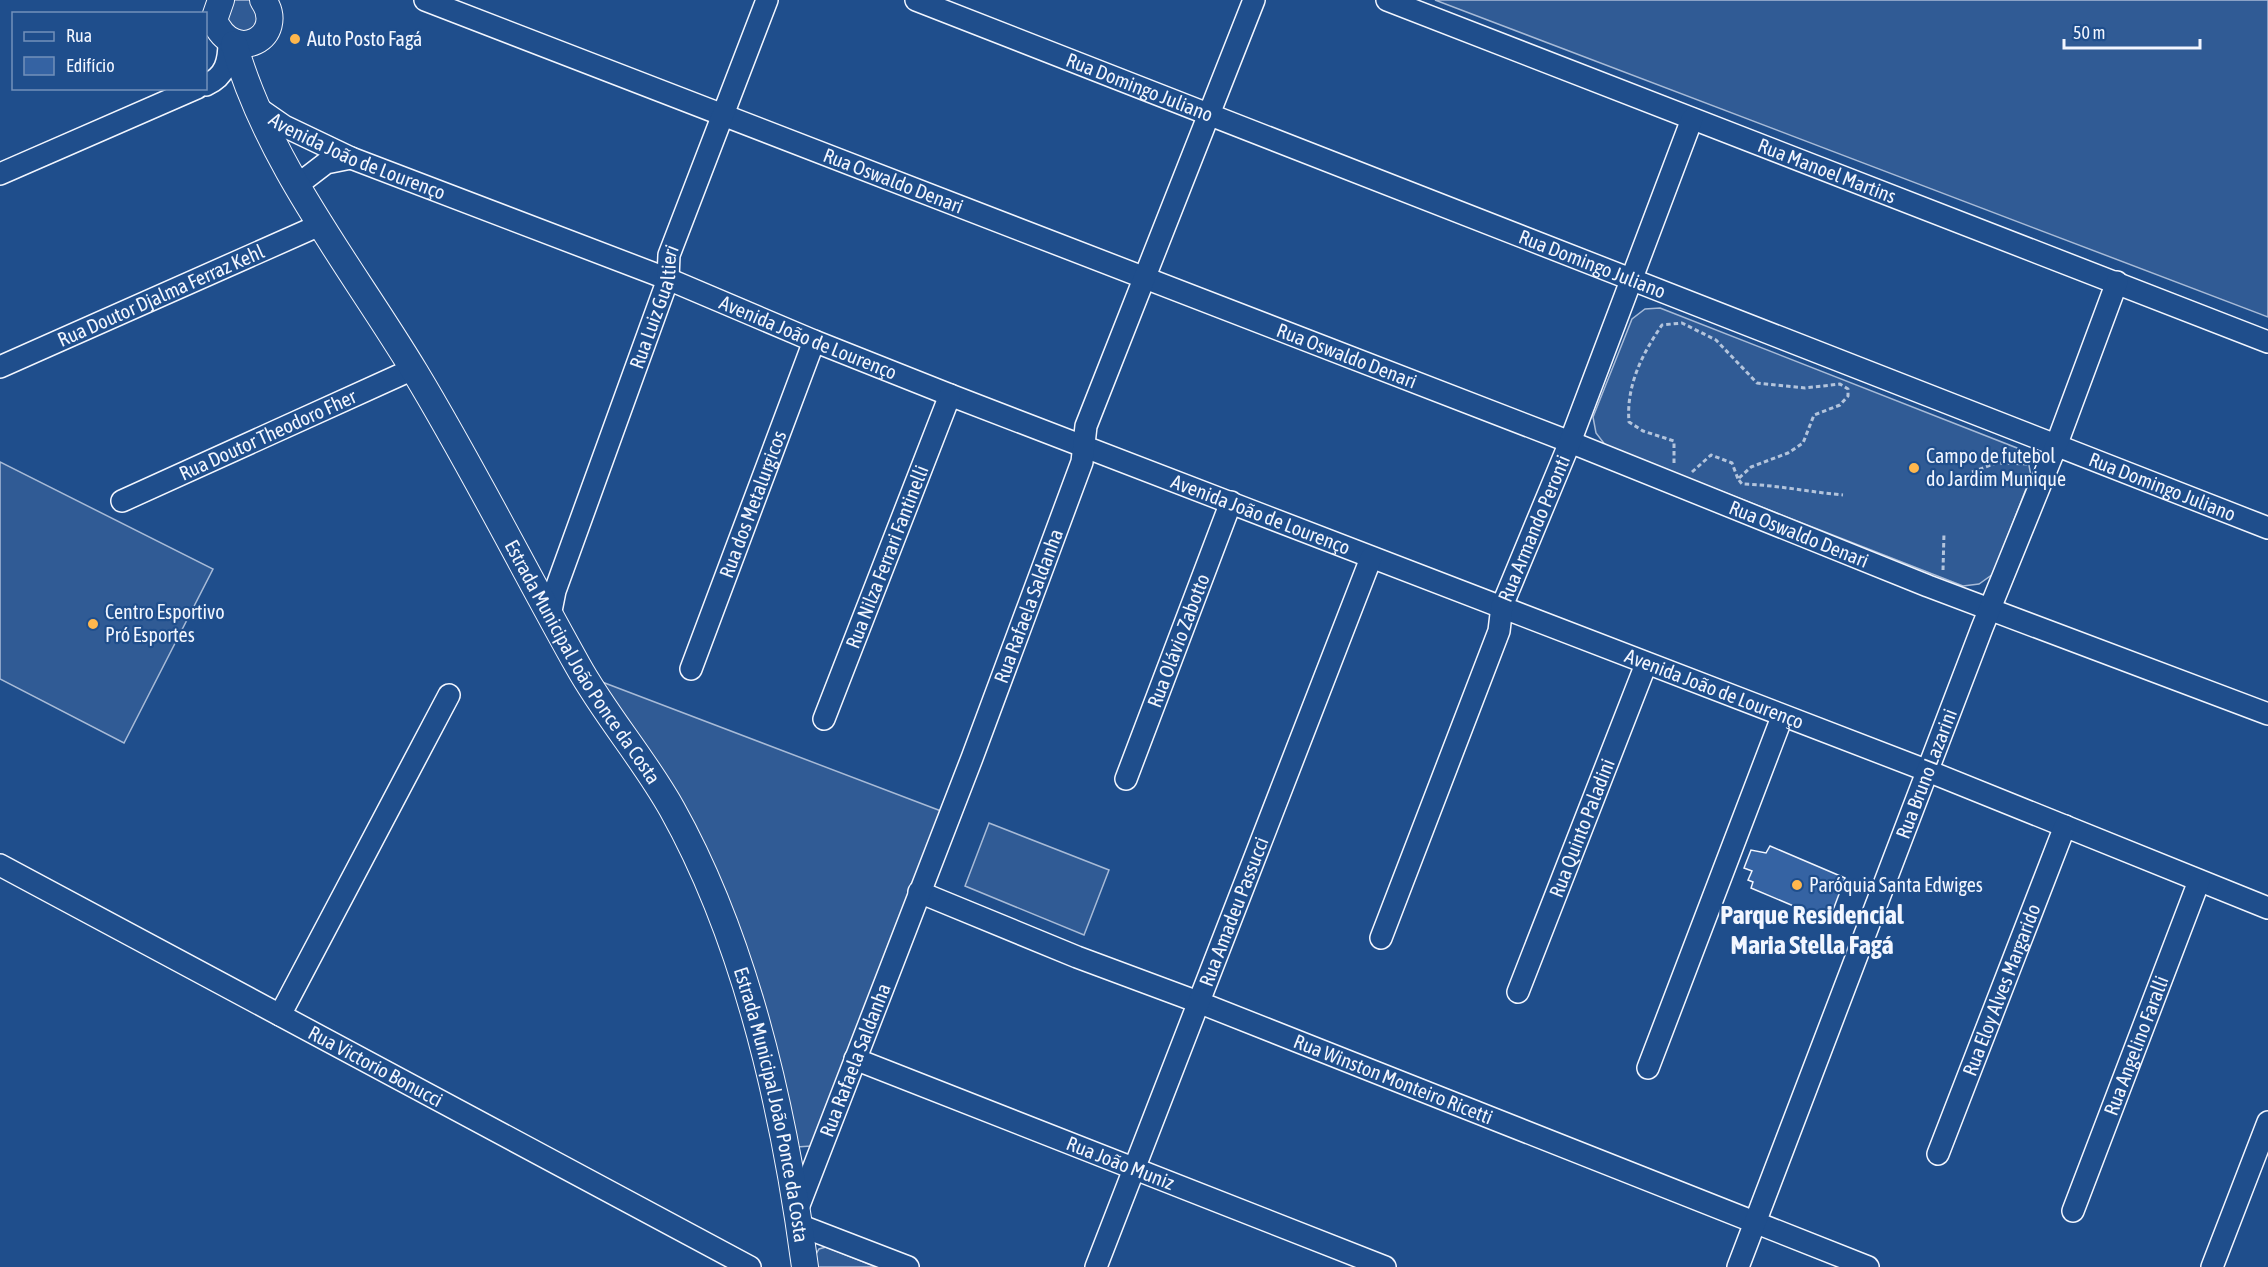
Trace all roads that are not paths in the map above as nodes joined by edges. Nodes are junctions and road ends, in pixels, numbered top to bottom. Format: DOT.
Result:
graph roads {
  1 [pos="263,0"];
  2 [pos="425,0"];
  3 [pos="767,0"];
  4 [pos="916,0"];
  5 [pos="1254,0"];
  6 [pos="1388,0"];
  7 [pos="215,7"];
  8 [pos="264,35"];
  9 [pos="232,42"];
  10 [pos="207,84"];
  11 [pos="192,90"];
  12 [pos="256,103"];
  13 [pos="722,114"];
  14 [pos="1208,114"];
  15 [pos="1692,119"];
  16 [pos="351,158"];
  17 [pos="0,174"];
  18 [pos="296,186"];
  19 [pos="322,224"];
  20 [pos="668,279"];
  21 [pos="1144,279"];
  22 [pos="1631,279"];
  23 [pos="2117,282"];
  24 [pos="814,341"];
  25 [pos="2268,342"];
  26 [pos="0,367"];
  27 [pos="413,369"];
  28 [pos="950,395"];
  29 [pos="1570,442"];
  30 [pos="1082,444"];
  31 [pos="2056,446"];
  32 [pos="122,501"];
  33 [pos="1231,502"];
  34 [pos="2268,528"];
  35 [pos="1371,558"];
  36 [pos="1503,606"];
  37 [pos="1990,609"];
  38 [pos="550,615"];
  39 [pos="1646,664"];
  40 [pos="691,669"];
  41 [pos="449,695"];
  42 [pos="2268,714"];
  43 [pos="1782,717"];
  44 [pos="824,719"];
  45 [pos="1928,771"];
  46 [pos="1126,779"];
  47 [pos="2065,826"];
  48 [pos="0,866"];
  49 [pos="2199,881"];
  50 [pos="919,892"];
  51 [pos="2268,908"];
  52 [pos="1381,938"];
  53 [pos="1518,992"];
  54 [pos="1198,1002"];
  55 [pos="280,1015"];
  56 [pos="855,1059"];
  57 [pos="1648,1068"];
  58 [pos="2268,1122"];
  59 [pos="1938,1154"];
  60 [pos="1135,1169"];
  61 [pos="2073,1211"];
  62 [pos="797,1219"];
  63 [pos="1755,1223"];
  64 [pos="750,1267"];
  65 [pos="805,1267"];
  66 [pos="908,1267"];
  67 [pos="1096,1267"];
  68 [pos="1385,1267"];
  69 [pos="1738,1267"];
  70 [pos="1868,1267"];
  71 [pos="2212,1267"];
  1 -- 8 [label="main road"];
  2 -- 13 [label="street, Rua Oswaldo Denari"];
  3 -- 13 [label="street, Rua Luiz Gualtieri"];
  4 -- 14 [label="street, Rua Domingo Juliano"];
  5 -- 14 [label="street, Rua Rafaela Saldanha"];
  6 -- 15 [label="street, Rua Manoel Martins"];
  7 -- 9 [label="main road, Avenida João de Lourenço"];
  8 -- 9 [label="main road"];
  8 -- 12 [label="main road"];
  9 -- 10 [label="street"];
  9 -- 12 [label="main road, Avenida João de Lourenço"];
  11 -- 17 [label="street"];
  12 -- 16 [label="street, Avenida João de Lourenço"];
  12 -- 18 [label="main road, Estrada Municipal João Ponce da Costa"];
  13 -- 20 [label="street, Rua Luiz Gualtieri"];
  13 -- 21 [label="street, Rua Oswaldo Denari"];
  14 -- 21 [label="street, Rua Rafaela Saldanha"];
  14 -- 22 [label="street, Rua Domingo Juliano"];
  15 -- 22 [label="street, Rua Armando Peronti"];
  15 -- 23 [label="street, Rua Manoel Martins"];
  16 -- 18 [label="street"];
  16 -- 20 [label="street, Avenida João de Lourenço"];
  18 -- 19 [label="main road, Estrada Municipal João Ponce da Costa"];
  19 -- 26 [label="street, Rua Doutor Djalma Ferraz Kehl"];
  19 -- 27 [label="main road, Estrada Municipal João Ponce da Costa"];
  20 -- 24 [label="street, Avenida João de Lourenço"];
  20 -- 38 [label="street, Rua Luiz Gualtieri"];
  21 -- 29 [label="street, Rua Oswaldo Denari"];
  21 -- 30 [label="street, Rua Rafaela Saldanha"];
  22 -- 29 [label="street, Rua Armando Peronti"];
  22 -- 31 [label="street, Rua Domingo Juliano"];
  23 -- 25 [label="street, Rua Manoel Martins"];
  23 -- 31 [label="street, Rua Bruno Lazarini"];
  24 -- 28 [label="street, Avenida João de Lourenço"];
  24 -- 40 [label="street, Rua dos Metalurgicos"];
  27 -- 32 [label="street, Rua Doutor Theodoro Fher"];
  27 -- 38 [label="main road, Estrada Municipal João Ponce da Costa"];
  28 -- 30 [label="street, Avenida João de Lourenço"];
  28 -- 44 [label="street, Rua Nilza Ferrari Fantinelli"];
  29 -- 36 [label="street, Rua Armando Peronti"];
  29 -- 37 [label="street, Rua Oswaldo Denari"];
  30 -- 33 [label="street, Avenida João de Lourenço"];
  30 -- 50 [label="street, Rua Rafaela Saldanha"];
  31 -- 34 [label="street, Rua Domingo Juliano"];
  31 -- 37 [label="street, Rua Bruno Lazarini"];
  33 -- 35 [label="street, Avenida João de Lourenço"];
  33 -- 46 [label="street, Rua Olávio Zabotto"];
  35 -- 36 [label="street, Avenida João de Lourenço"];
  35 -- 54 [label="street, Rua Amadeu Passucci"];
  36 -- 39 [label="street, Avenida João de Lourenço"];
  36 -- 52 [label="street, Rua Armando Peronti"];
  37 -- 42 [label="street, Rua Oswaldo Denari"];
  37 -- 45 [label="street, Rua Bruno Lazarini"];
  38 -- 62 [label="main road, Estrada Municipal João Ponce da Costa"];
  39 -- 43 [label="street, Avenida João de Lourenço"];
  39 -- 53 [label="street, Rua Quinto Paladini"];
  41 -- 55 [label="street"];
  43 -- 45 [label="street, Avenida João de Lourenço"];
  43 -- 57 [label="street"];
  45 -- 47 [label="street, Avenida João de Lourenço"];
  45 -- 63 [label="street, Rua Bruno Lazarini"];
  47 -- 49 [label="street, Avenida João de Lourenço"];
  47 -- 59 [label="street, Rua Eloy Alves Margarido"];
  48 -- 55 [label="street, Rua Victorio Bonucci"];
  49 -- 51 [label="street, Avenida João de Lourenço"];
  49 -- 61 [label="street, Rua Angelino Faralli"];
  50 -- 54 [label="street, Rua Winston Monteiro Ricetti"];
  50 -- 56 [label="street, Rua Rafaela Saldanha"];
  54 -- 60 [label="street, Rua Amadeu Passucci"];
  54 -- 63 [label="street, Rua Winston Monteiro Ricetti"];
  55 -- 64 [label="street, Rua Victorio Bonucci"];
  56 -- 60 [label="street, Rua João Muniz"];
  56 -- 62 [label="street, Rua Rafaela Saldanha"];
  58 -- 71 [label="street"];
  60 -- 67 [label="street, Rua Amadeu Passucci"];
  60 -- 68 [label="street, Rua João Muniz"];
  62 -- 65 [label="main road, Estrada Municipal João Ponce da Costa"];
  62 -- 66 [label="street"];
  63 -- 69 [label="street, Rua Bruno Lazarini"];
  63 -- 70 [label="street, Rua Winston Monteiro Ricetti"];
}
